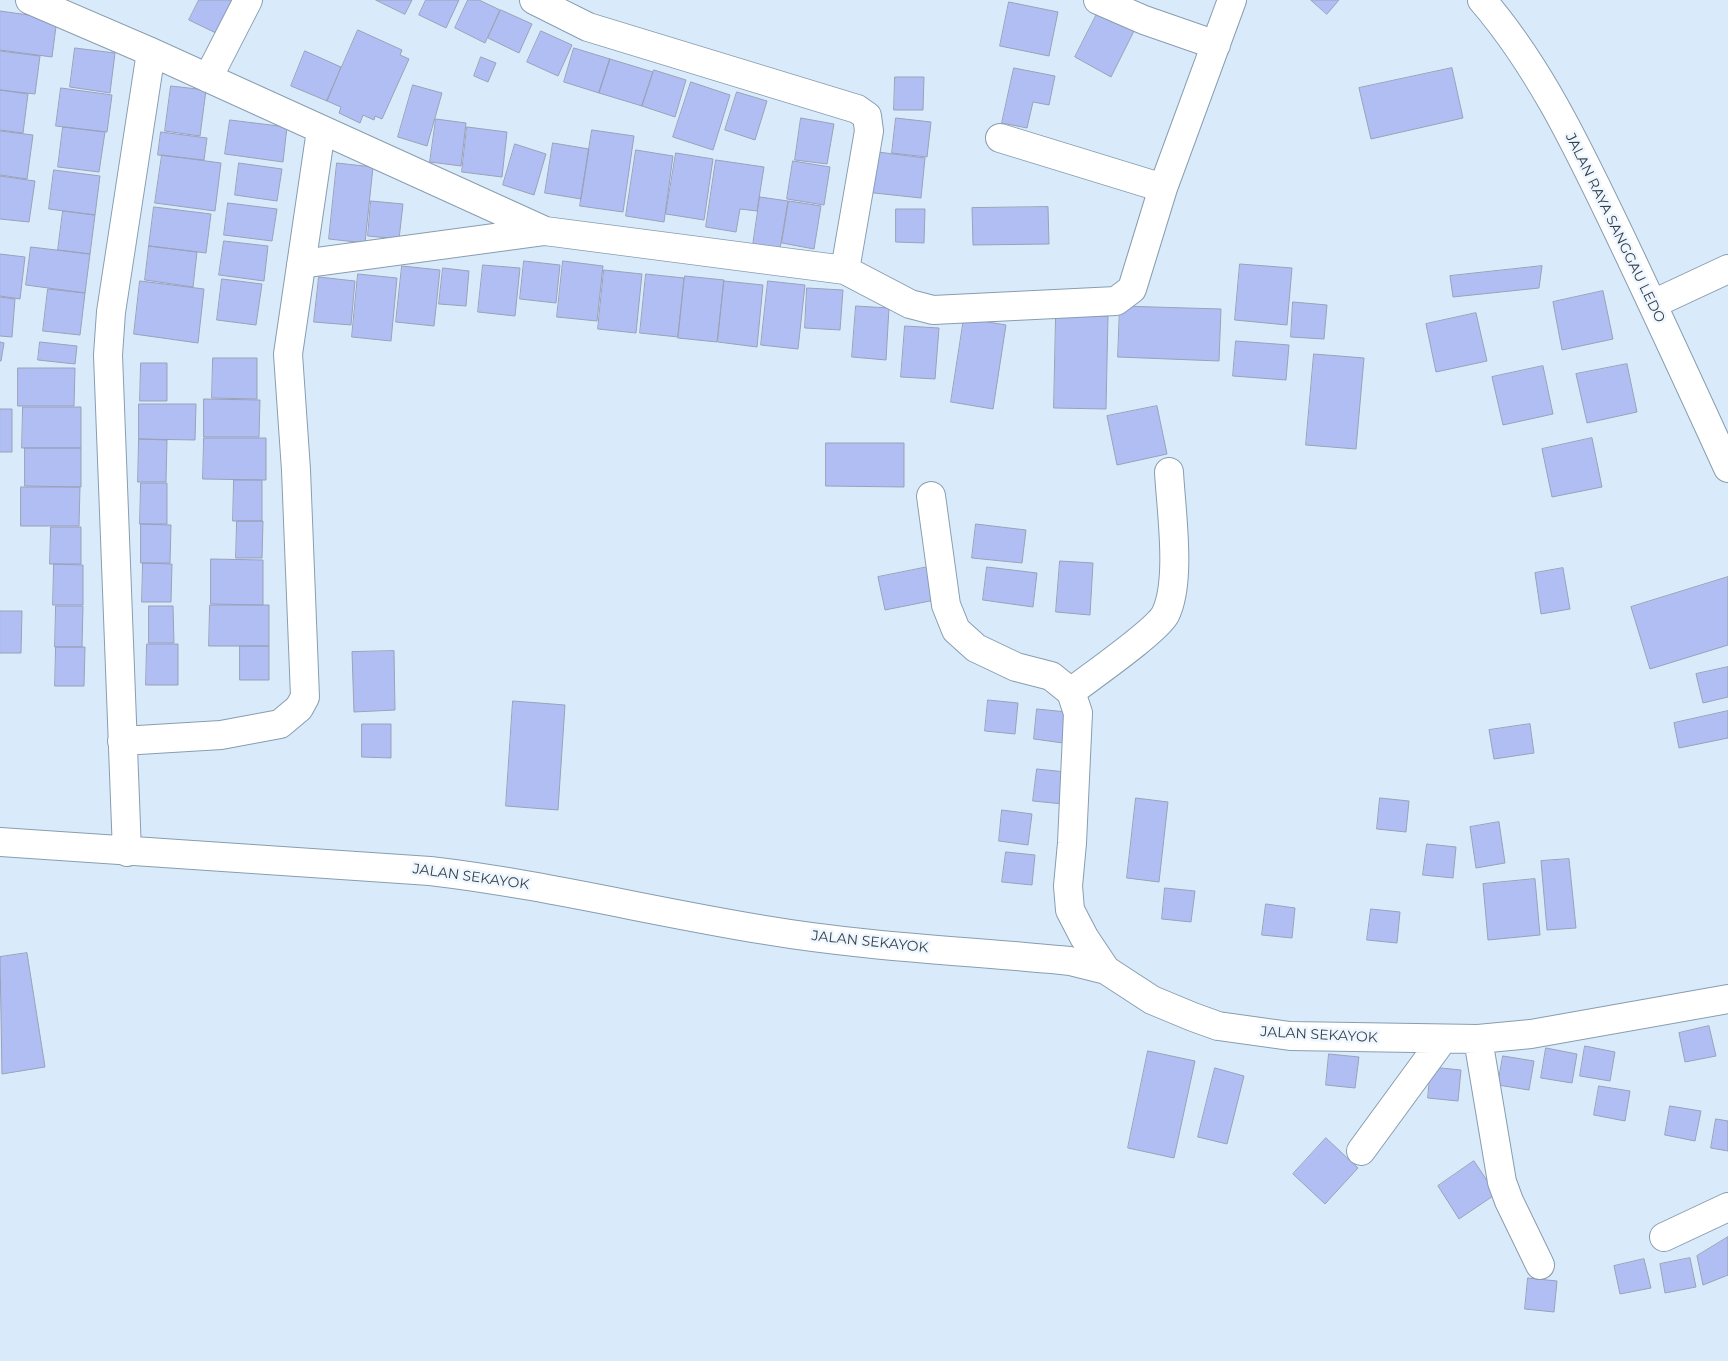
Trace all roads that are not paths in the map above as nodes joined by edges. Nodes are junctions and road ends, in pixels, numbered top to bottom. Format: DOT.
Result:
graph roads {
  1 [pos="248,0"];
  2 [pos="534,0"];
  3 [pos="1098,0"];
  4 [pos="1232,0"];
  5 [pos="1482,0"];
  6 [pos="46,3"];
  7 [pos="1216,45"];
  8 [pos="151,52"];
  9 [pos="208,78"];
  10 [pos="321,130"];
  11 [pos="1000,138"];
  12 [pos="1163,188"];
  13 [pos="545,231"];
  14 [pos="301,264"];
  15 [pos="1728,269"];
  16 [pos="845,270"];
  17 [pos="1653,304"];
  18 [pos="1728,468"];
  19 [pos="1169,472"];
  20 [pos="931,496"];
  21 [pos="1071,692"];
  22 [pos="122,741"];
  23 [pos="0,842"];
  24 [pos="127,852"];
  25 [pos="1106,970"];
  26 [pos="1728,999"];
  27 [pos="1443,1039"];
  28 [pos="1478,1039"];
  29 [pos="1361,1151"];
  30 [pos="1728,1207"];
  31 [pos="1664,1237"];
  32 [pos="1540,1265"];
  1 -- 9 [label="main road"];
  2 -- 16 [label="main road"];
  3 -- 7 [label="main road"];
  4 -- 7 [label="main road"];
  5 -- 17 [label="main road, JALAN RAYA SANGGAU LEDO"];
  6 -- 8 [label="main road"];
  7 -- 12 [label="main road"];
  8 -- 9 [label="main road"];
  8 -- 22 [label="main road"];
  9 -- 10 [label="main road"];
  10 -- 13 [label="main road"];
  10 -- 14 [label="main road"];
  11 -- 12 [label="main road"];
  12 -- 16 [label="main road"];
  13 -- 14 [label="main road"];
  13 -- 16 [label="main road"];
  14 -- 22 [label="main road"];
  15 -- 17 [label="main road"];
  17 -- 18 [label="main road, JALAN RAYA SANGGAU LEDO"];
  19 -- 21 [label="main road"];
  20 -- 21 [label="main road"];
  21 -- 25 [label="main road"];
  22 -- 24 [label="main road"];
  23 -- 24 [label="main road, JALAN SEKAYOK"];
  24 -- 25 [label="main road, JALAN SEKAYOK"];
  25 -- 27 [label="main road, JALAN SEKAYOK"];
  26 -- 28 [label="main road, JALAN SEKAYOK"];
  27 -- 28 [label="main road, JALAN SEKAYOK"];
  27 -- 29 [label="main road"];
  28 -- 32 [label="main road"];
  30 -- 31 [label="main road"];
}
